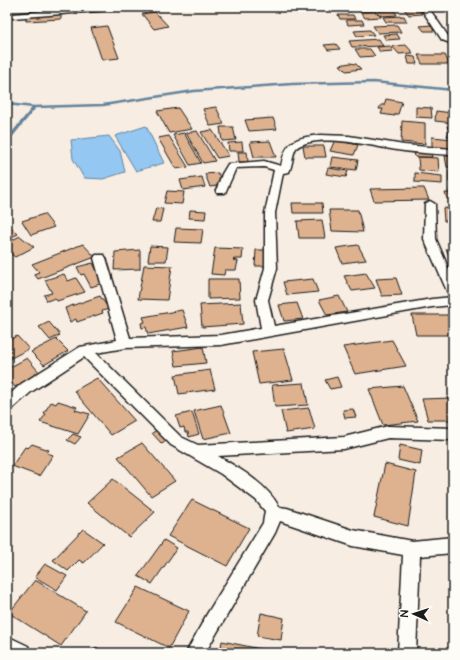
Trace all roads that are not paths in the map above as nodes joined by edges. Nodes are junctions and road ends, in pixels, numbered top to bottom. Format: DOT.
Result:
graph roads {
  1 [pos="18,7"];
  2 [pos="122,7"];
  3 [pos="424,7"];
  4 [pos="9,20"];
  5 [pos="453,42"];
  6 [pos="453,152"];
  7 [pos="280,171"];
  8 [pos="221,191"];
  9 [pos="430,204"];
  10 [pos="100,258"];
  11 [pos="453,290"];
  12 [pos="453,301"];
  13 [pos="268,331"];
  14 [pos="125,343"];
  15 [pos="85,350"];
  16 [pos="7,405"];
  17 [pos="453,434"];
  18 [pos="196,451"];
  19 [pos="274,513"];
  20 [pos="453,545"];
  21 [pos="412,549"];
  22 [pos="7,645"];
  23 [pos="20,653"];
  24 [pos="195,653"];
  25 [pos="407,653"];
  1 -- 4 [label="street"];
  2 -- 4 [label="street"];
  3 -- 5 [label="street"];
  6 -- 7 [label="street"];
  7 -- 8 [label="street"];
  7 -- 13 [label="street"];
  9 -- 11 [label="street"];
  10 -- 14 [label="street"];
  12 -- 13 [label="street"];
  13 -- 14 [label="street"];
  14 -- 15 [label="street"];
  15 -- 16 [label="street"];
  15 -- 18 [label="street"];
  17 -- 18 [label="street"];
  18 -- 19 [label="street"];
  19 -- 21 [label="street"];
  19 -- 24 [label="street"];
  20 -- 21 [label="street"];
  21 -- 25 [label="street"];
  22 -- 23 [label="street"];
}
